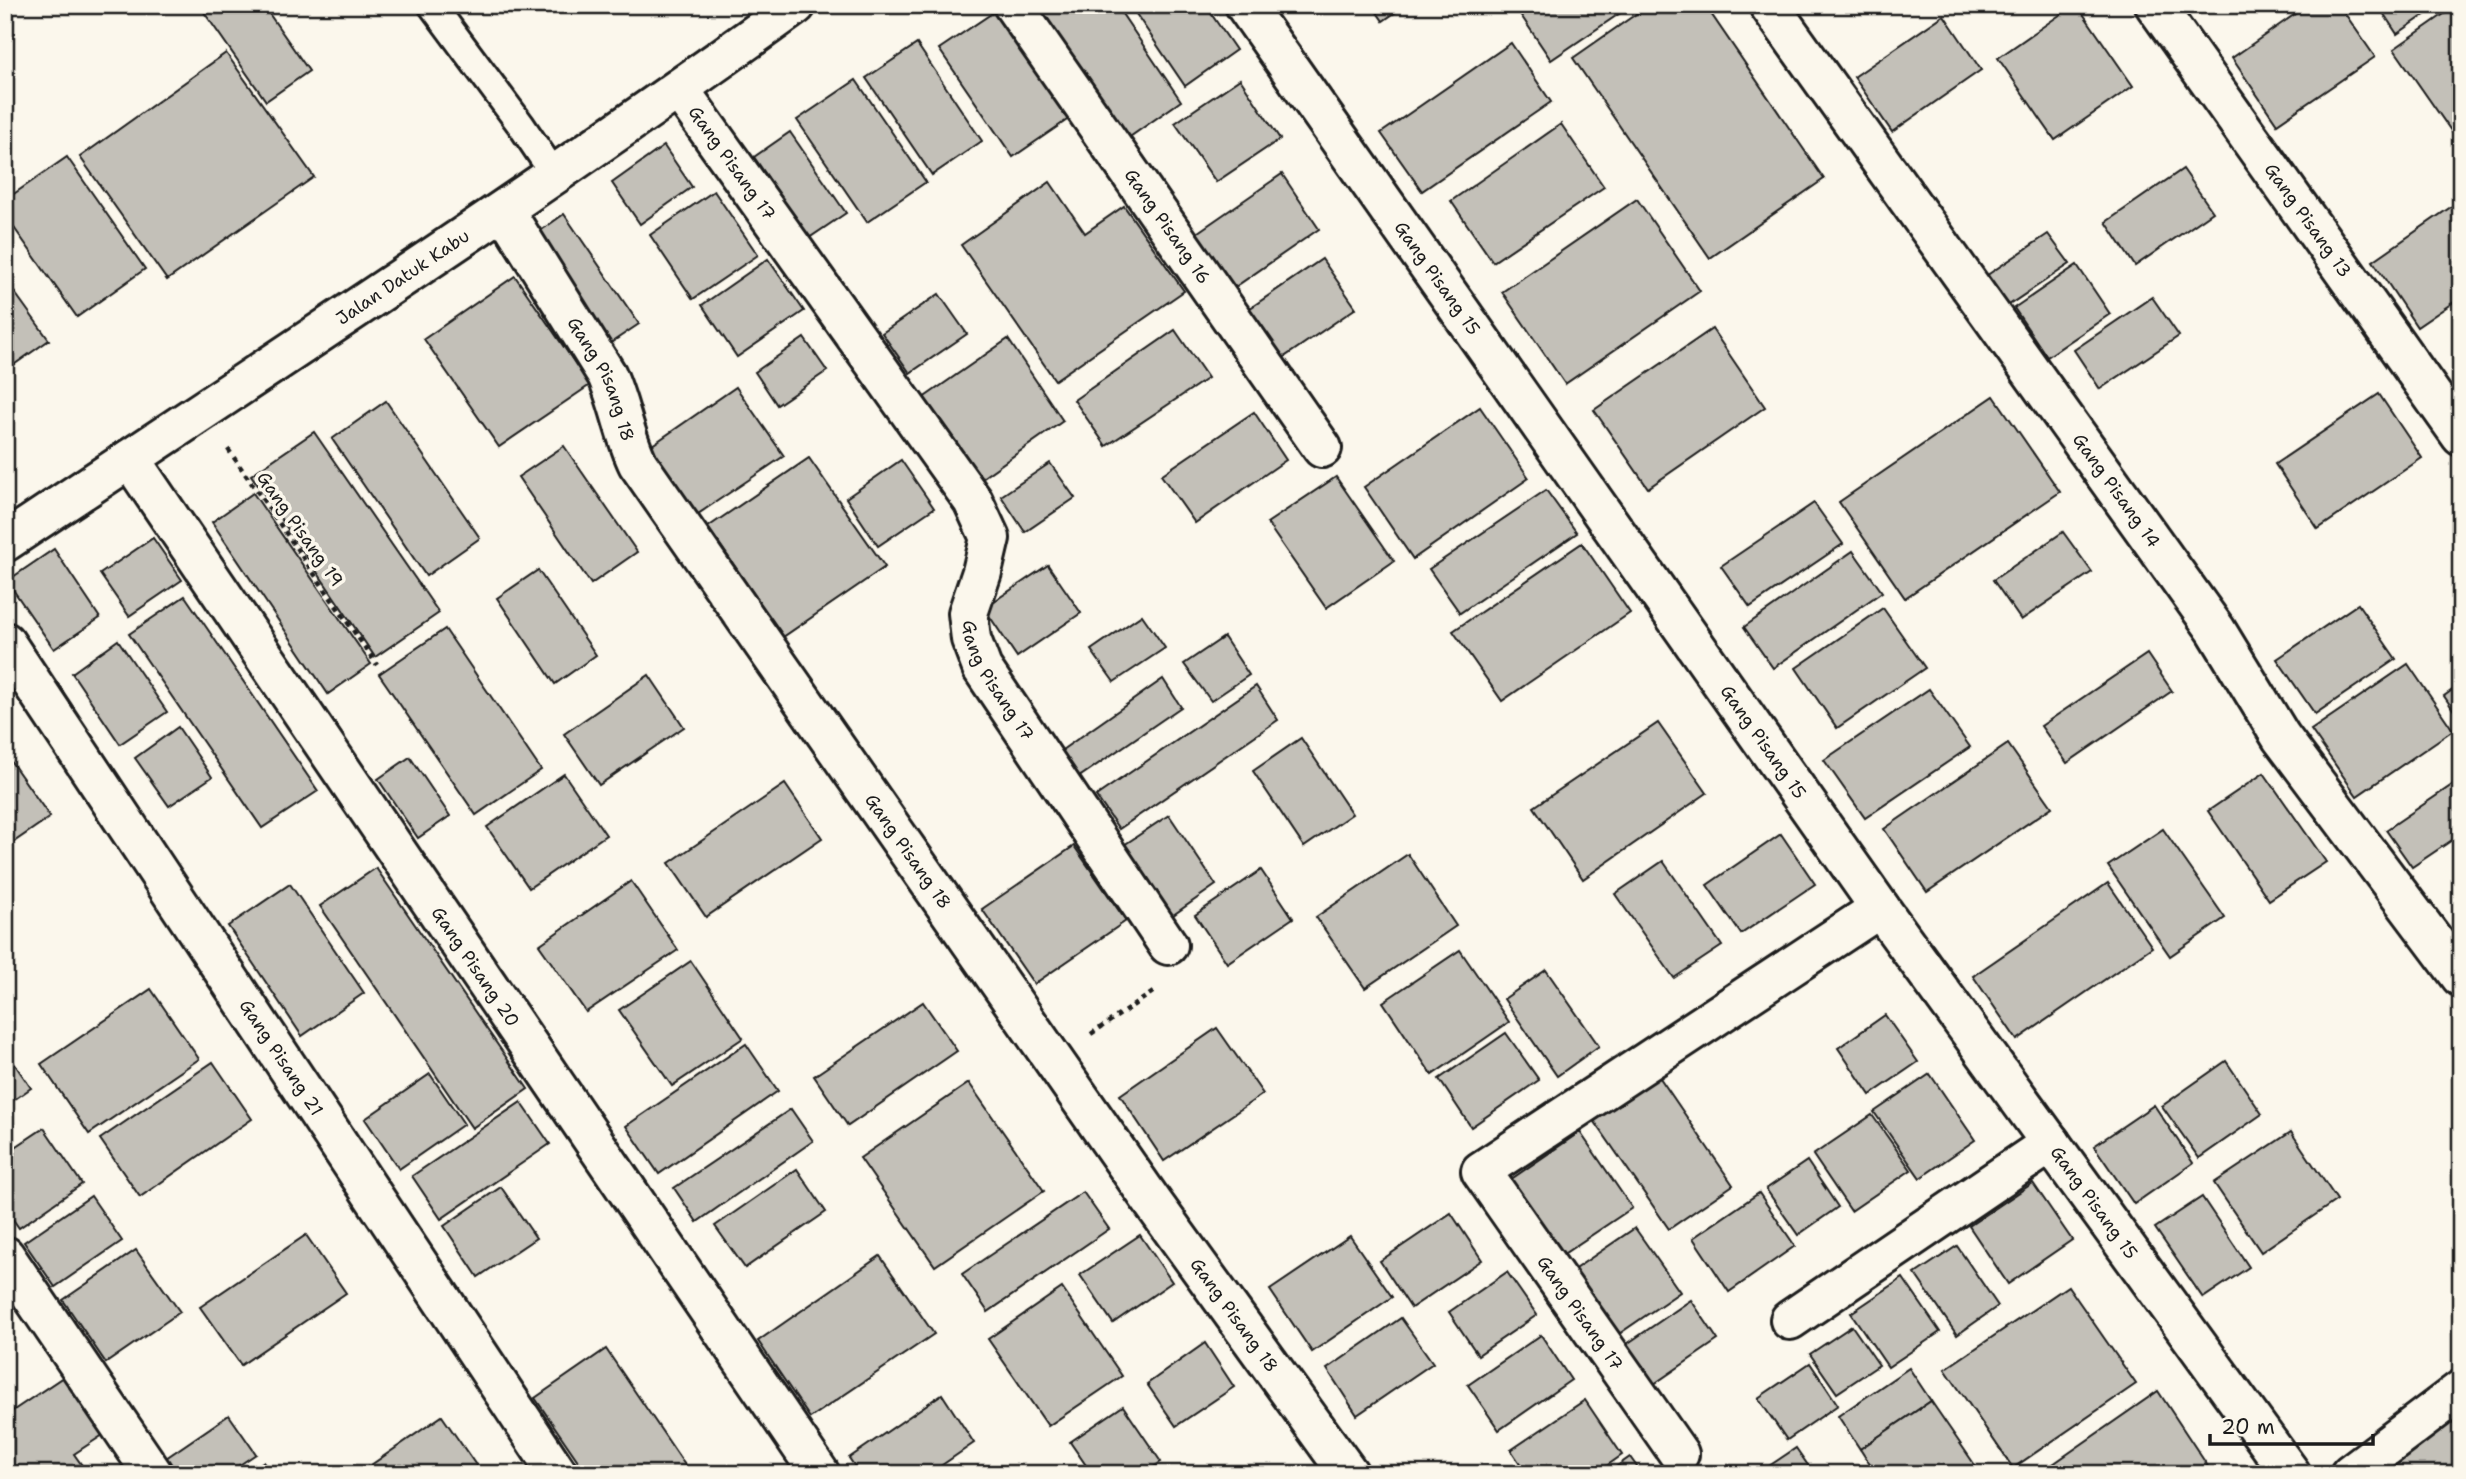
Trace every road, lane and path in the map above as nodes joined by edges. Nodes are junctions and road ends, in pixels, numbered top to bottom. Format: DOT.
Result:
graph roads {
  1 [pos="432,5"];
  2 [pos="796,5"];
  3 [pos="1013,5"];
  4 [pos="1245,5"];
  5 [pos="1769,5"];
  6 [pos="2155,5"];
  7 [pos="679,89"];
  8 [pos="554,174"];
  9 [pos="504,210"];
  10 [pos="201,410"];
  11 [pos="2461,436"];
  12 [pos="1322,448"];
  13 [pos="130,459"];
  14 [pos="5,542"];
  15 [pos="5,642"];
  16 [pos="376,665"];
  17 [pos="1880,908"];
  18 [pos="1168,945"];
  19 [pos="2461,977"];
  20 [pos="1053,1060"];
  21 [pos="2051,1143"];
  22 [pos="5,1256"];
  23 [pos="1790,1320"];
  24 [pos="2461,1390"];
  25 [pos="1679,1454"];
  26 [pos="153,1474"];
  27 [pos="558,1474"];
  28 [pos="820,1474"];
  29 [pos="1349,1474"];
  30 [pos="2291,1474"];
  31 [pos="2350,1474"];
  1 -- 8 [label="lane"];
  2 -- 7 [label="street, Jalan Datuk Kabu"];
  3 -- 12 [label="street, Gang Pisang 16"];
  4 -- 17 [label="street, Gang Pisang 15"];
  5 -- 19 [label="street, Gang Pisang 14"];
  6 -- 11 [label="street, Gang Pisang 13"];
  7 -- 8 [label="street, Jalan Datuk Kabu"];
  7 -- 18 [label="street, Gang Pisang 17"];
  8 -- 9 [label="street, Jalan Datuk Kabu"];
  9 -- 10 [label="street, Jalan Datuk Kabu"];
  9 -- 20 [label="street, Gang Pisang 18"];
  10 -- 13 [label="street, Jalan Datuk Kabu"];
  10 -- 16 [label="path, Gang Pisang 19"];
  13 -- 14 [label="street, Jalan Datuk Kabu"];
  13 -- 28 [label="street, Gang Pisang 20"];
  15 -- 27 [label="street, Gang Pisang 21"];
  17 -- 21 [label="street, Gang Pisang 15"];
  17 -- 25 [label="street, Gang Pisang 17"];
  18 -- 20 [label="path"];
  20 -- 29 [label="street, Gang Pisang 18"];
  21 -- 23 [label="street"];
  21 -- 30 [label="street, Gang Pisang 15"];
  22 -- 26 [label="street"];
  24 -- 31 [label="street"];
}
